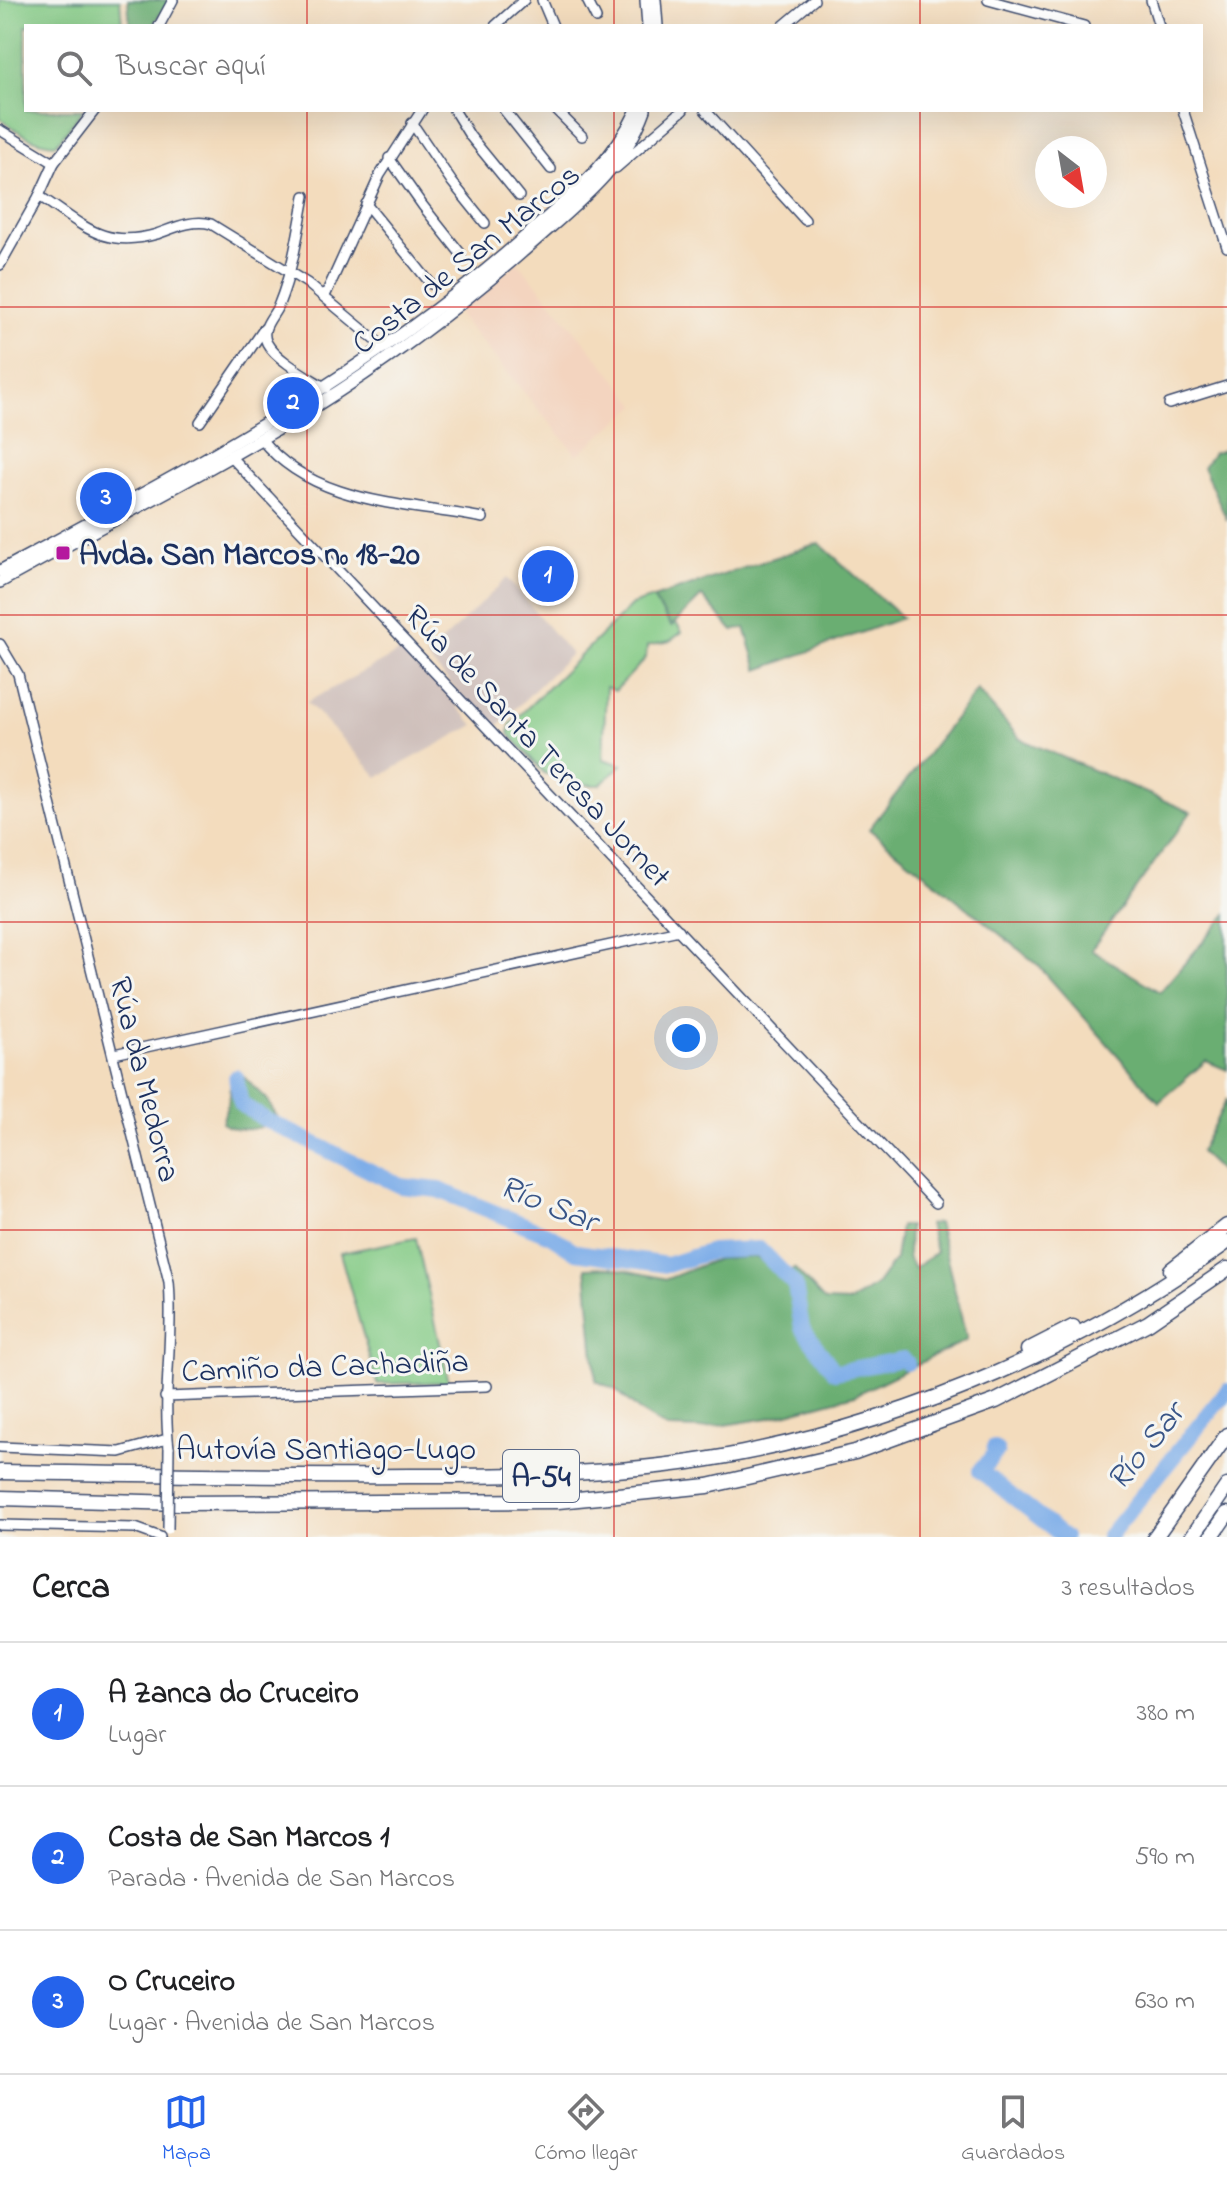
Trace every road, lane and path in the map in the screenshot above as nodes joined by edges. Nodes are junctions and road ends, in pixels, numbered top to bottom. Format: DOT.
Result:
graph roads {
  1 [pos="173,0"];
  2 [pos="524,0"];
  3 [pos="542,0"];
  4 [pos="587,0"];
  5 [pos="814,0"];
  6 [pos="988,0"];
  7 [pos="1151,0"];
  8 [pos="648,2"];
  9 [pos="596,18"];
  10 [pos="160,24"];
  11 [pos="501,24"];
  12 [pos="552,24"];
  13 [pos="648,24"];
  14 [pos="656,24"];
  15 [pos="785,24"];
  16 [pos="1077,24"];
  17 [pos="1158,24"];
  18 [pos="93,112"];
  19 [pos="420,112"];
  20 [pos="455,112"];
  21 [pos="506,112"];
  22 [pos="558,112"];
  23 [pos="636,112"];
  24 [pos="638,112"];
  25 [pos="644,112"];
  26 [pos="681,112"];
  27 [pos="707,112"];
  28 [pos="1184,112"];
  29 [pos="412,123"];
  30 [pos="0,130"];
  31 [pos="582,136"];
  32 [pos="636,136"];
  33 [pos="389,158"];
  34 [pos="54,163"];
  35 [pos="551,169"];
  36 [pos="602,174"];
  37 [pos="39,196"];
  38 [pos="305,196"];
  39 [pos="519,196"];
  40 [pos="366,204"];
  41 [pos="805,220"];
  42 [pos="485,223"];
  43 [pos="1227,247"];
  44 [pos="461,254"];
  45 [pos="0,265"];
  46 [pos="291,273"];
  47 [pos="431,284"];
  48 [pos="325,296"];
  49 [pos="437,323"];
  50 [pos="265,327"];
  51 [pos="380,344"];
  52 [pos="1227,386"];
  53 [pos="333,391"];
  54 [pos="1169,404"];
  55 [pos="282,416"];
  56 [pos="200,422"];
  57 [pos="261,439"];
  58 [pos="230,456"];
  59 [pos="146,492"];
  60 [pos="483,518"];
  61 [pos="0,571"];
  62 [pos="0,582"];
  63 [pos="0,644"];
  64 [pos="679,930"];
  65 [pos="114,1054"];
  66 [pos="936,1203"];
  67 [pos="1227,1226"];
  68 [pos="1227,1242"];
  69 [pos="1227,1269"];
  70 [pos="971,1383"];
  71 [pos="487,1386"];
  72 [pos="165,1397"];
  73 [pos="1227,1435"];
  74 [pos="168,1443"];
  75 [pos="0,1447"];
  76 [pos="1227,1451"];
  77 [pos="0,1465"];
  78 [pos="0,1472"];
  79 [pos="99,1474"];
  80 [pos="1227,1486"];
  81 [pos="0,1498"];
  82 [pos="180,1503"];
  83 [pos="0,1506"];
  84 [pos="1227,1514"];
  85 [pos="0,1525"];
  86 [pos="165,1534"];
  87 [pos="1155,1537"];
  88 [pos="1167,1537"];
  89 [pos="1192,1537"];
  90 [pos="1211,1537"];
  1 -- 10 [label="street"];
  2 -- 11 [label="street"];
  3 -- 12 [label="street"];
  4 -- 9 [label="street"];
  5 -- 15 [label="street"];
  6 -- 16 [label="street"];
  7 -- 17 [label="street"];
  8 -- 13 [label="main road"];
  8 -- 14 [label="main road"];
  18 -- 34 [label="street"];
  19 -- 29 [label="street"];
  20 -- 39 [label="street"];
  21 -- 35 [label="street"];
  22 -- 31 [label="street"];
  23 -- 36 [label="main road, Costa de San Marcos"];
  24 -- 32 [label="main road"];
  25 -- 32 [label="main road, Costa de San Marcos"];
  26 -- 32 [label="street"];
  27 -- 41 [label="street"];
  28 -- 43 [label="street"];
  29 -- 33 [label="street"];
  29 -- 42 [label="street"];
  30 -- 34 [label="street"];
  32 -- 36 [label="main road, Costa de San Marcos"];
  33 -- 40 [label="street"];
  33 -- 44 [label="street"];
  34 -- 37 [label="street"];
  36 -- 49 [label="main road, Costa de San Marcos"];
  36 -- 51 [label="main road, Costa de San Marcos"];
  37 -- 45 [label="street"];
  37 -- 46 [label="street"];
  38 -- 46 [label="street"];
  40 -- 47 [label="street"];
  40 -- 48 [label="street"];
  46 -- 48 [label="street"];
  46 -- 50 [label="street"];
  48 -- 51 [label="street"];
  49 -- 51 [label="main road"];
  49 -- 53 [label="main road, Costa de San Marcos"];
  50 -- 53 [label="street"];
  50 -- 56 [label="street"];
  51 -- 53 [label="main road, Costa de San Marcos"];
  51 -- 53 [label="main road"];
  52 -- 54 [label="street"];
  53 -- 55 [label="main road"];
  53 -- 57 [label="main road"];
  55 -- 58 [label="main road"];
  55 -- 59 [label="main road"];
  57 -- 58 [label="main road"];
  57 -- 60 [label="street"];
  58 -- 59 [label="main road"];
  58 -- 62 [label="main road"];
  58 -- 64 [label="street, Rúa de Santa Teresa Jornet"];
  59 -- 61 [label="main road"];
  63 -- 65 [label="street, Rúa da Medorra"];
  64 -- 65 [label="street, Rúa de Santa Teresa Jornet"];
  64 -- 66 [label="street, Rúa de Santa Teresa Jornet"];
  65 -- 72 [label="street, Rúa da Medorra"];
  67 -- 70 [label="highway"];
  68 -- 70 [label="highway, Autovía Santiago-Lugo / A-54"];
  69 -- 82 [label="highway, Autovía Santiago-Lugo / A-54"];
  70 -- 79 [label="highway, Autovía Santiago-Lugo / A-54"];
  71 -- 72 [label="street, Camiño da Cachadiña"];
  72 -- 74 [label="street, Rúa da Medorra"];
  73 -- 87 [label="highway"];
  74 -- 75 [label="street"];
  74 -- 86 [label="street, Rúa da Medorra, bridge"];
  76 -- 88 [label="highway"];
  77 -- 79 [label="highway"];
  78 -- 79 [label="highway, Autovía Santiago-Lugo / A-54"];
  80 -- 89 [label="highway"];
  81 -- 82 [label="highway, Autovía Santiago-Lugo / A-54"];
  82 -- 83 [label="highway"];
  84 -- 90 [label="highway"];
  85 -- 86 [label="street"];
}
